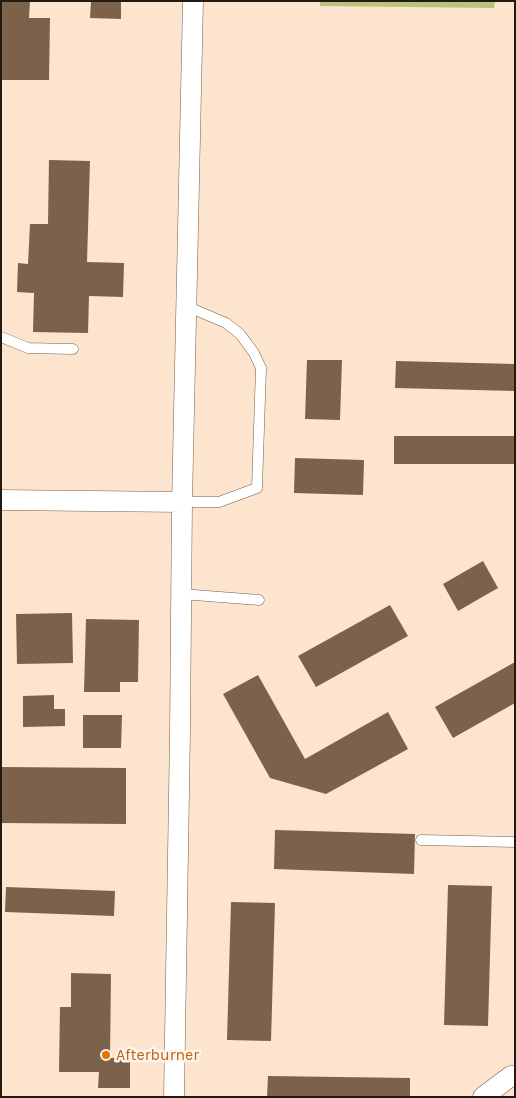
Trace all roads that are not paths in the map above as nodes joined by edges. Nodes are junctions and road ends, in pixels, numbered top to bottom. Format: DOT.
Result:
graph roads {
  1 [pos="193,1"];
  2 [pos="186,306"];
  3 [pos="1,337"];
  4 [pos="73,349"];
  5 [pos="1,500"];
  6 [pos="182,502"];
  7 [pos="181,594"];
  8 [pos="259,600"];
  9 [pos="422,840"];
  10 [pos="515,842"];
  11 [pos="515,1076"];
  12 [pos="174,1097"];
  13 [pos="483,1097"];
  1 -- 2 [label="street"];
  2 -- 6 [label="street"];
  2 -- 6 [label="lane"];
  3 -- 4 [label="lane"];
  5 -- 6 [label="street"];
  6 -- 7 [label="street"];
  7 -- 8 [label="lane"];
  7 -- 12 [label="street"];
  9 -- 10 [label="lane"];
  11 -- 13 [label="street"];
}
